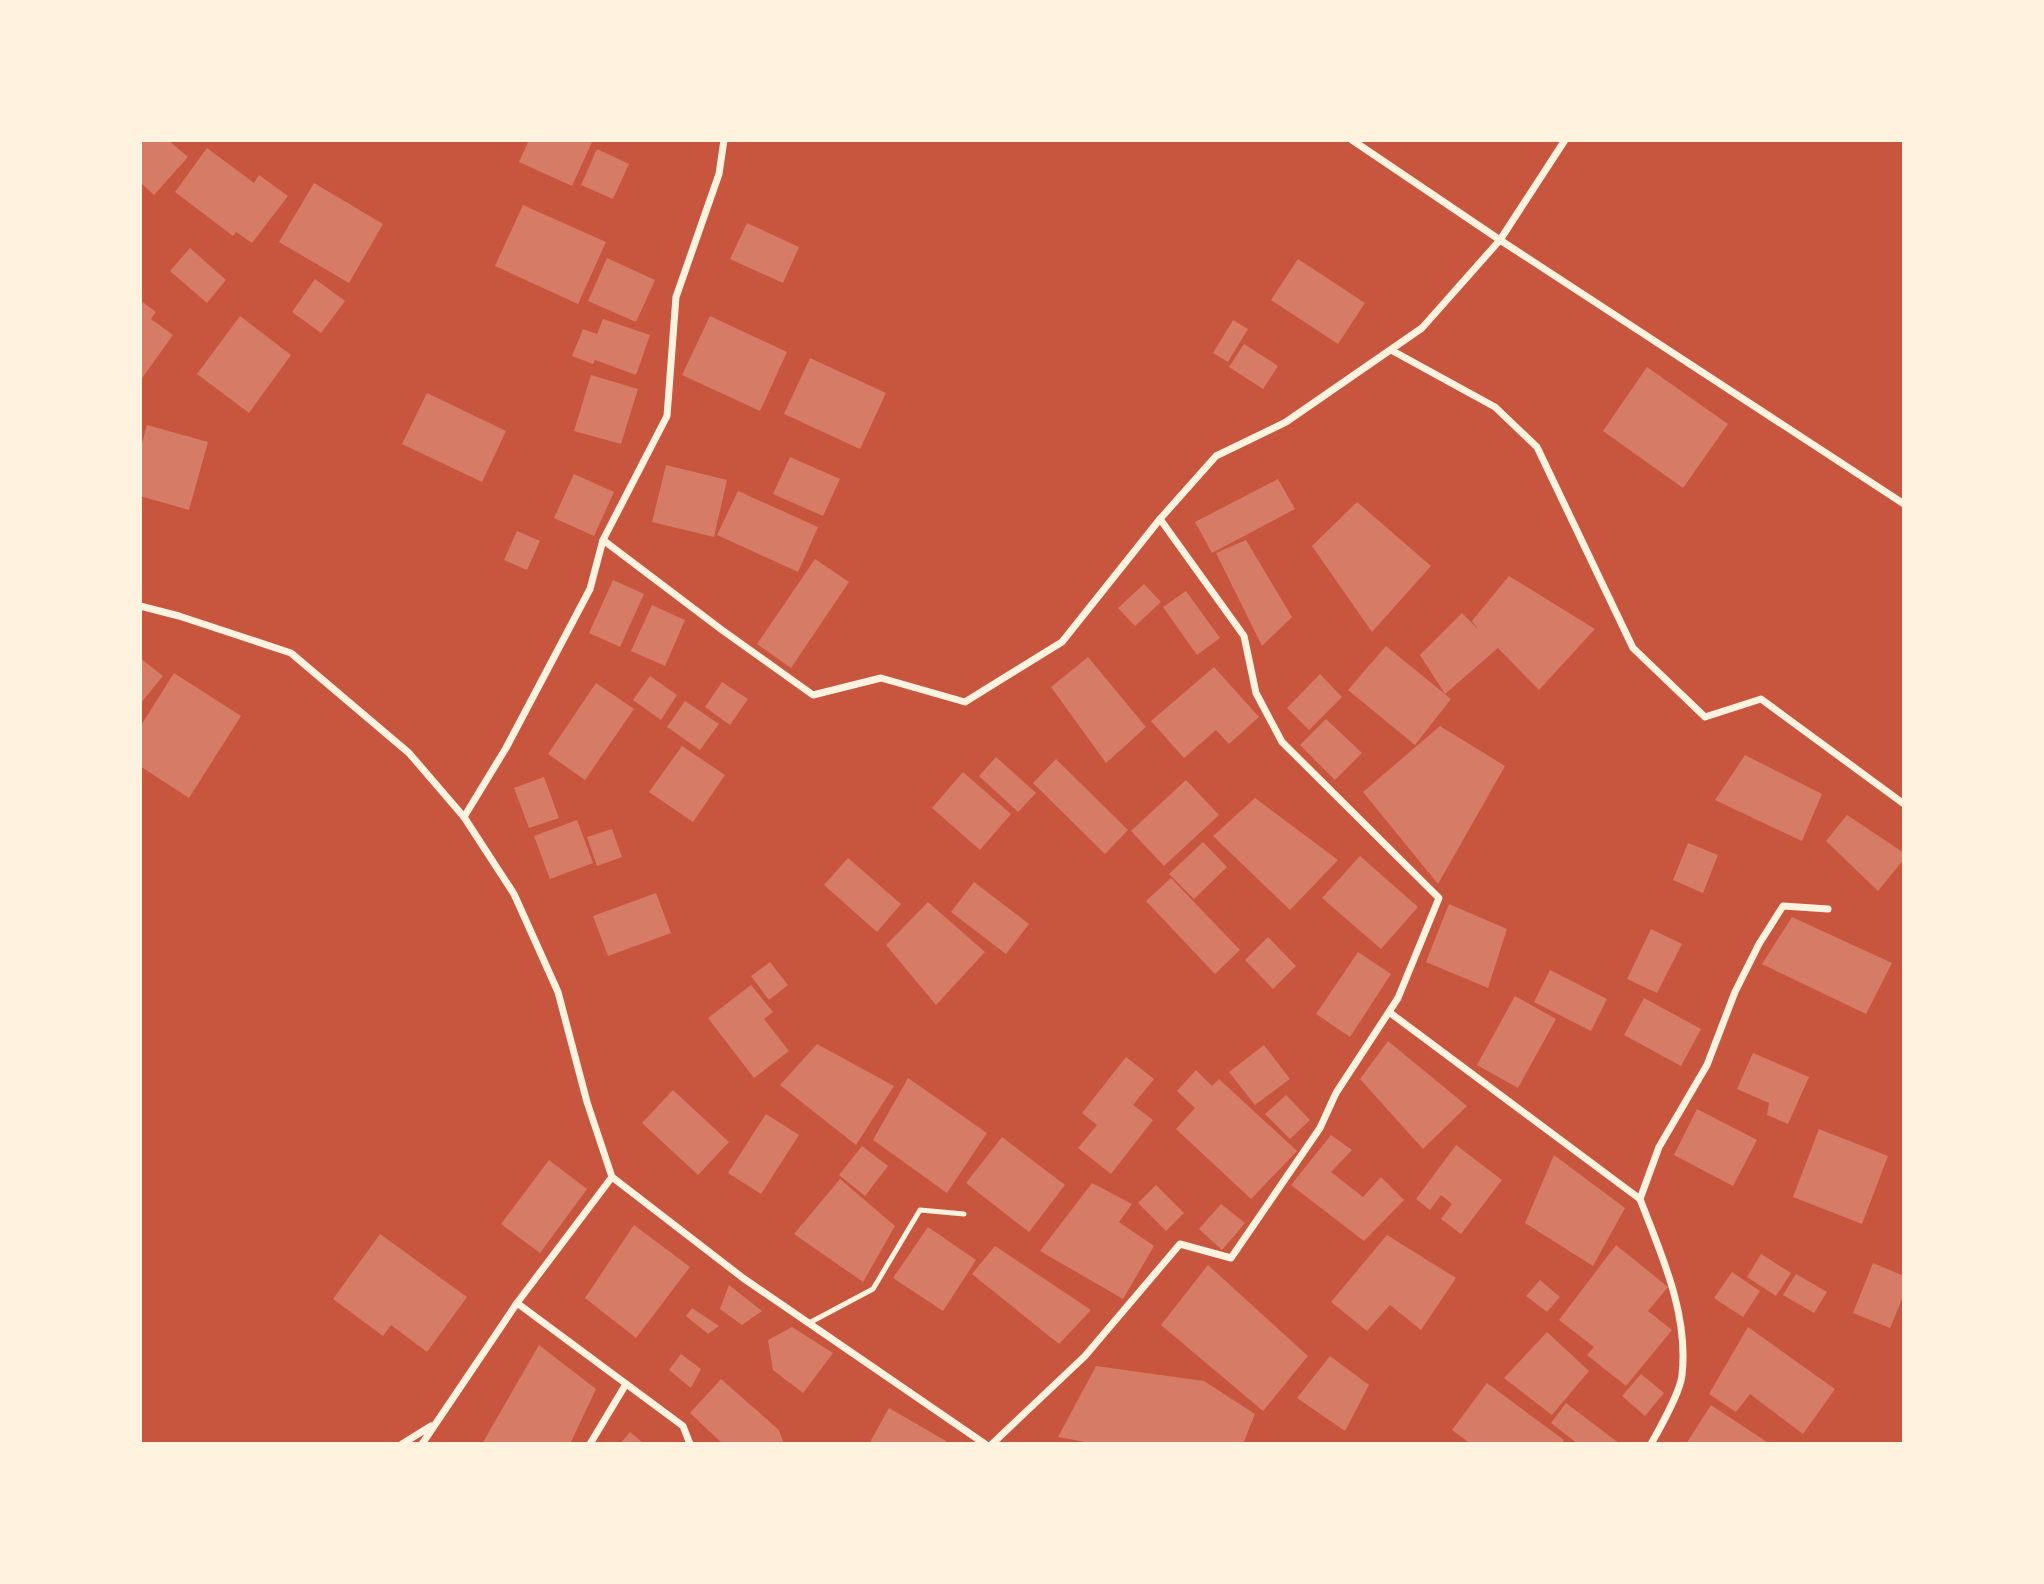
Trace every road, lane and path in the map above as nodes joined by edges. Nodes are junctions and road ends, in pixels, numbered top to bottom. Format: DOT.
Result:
graph roads {
  1 [pos="724,140"];
  2 [pos="1352,140"];
  3 [pos="1565,140"];
  4 [pos="1500,240"];
  5 [pos="1391,350"];
  6 [pos="1904,504"];
  7 [pos="1160,519"];
  8 [pos="603,540"];
  9 [pos="140,606"];
  10 [pos="1904,804"];
  11 [pos="464,817"];
  12 [pos="1828,909"];
  13 [pos="1389,1013"];
  14 [pos="612,1177"];
  15 [pos="1640,1199"];
  16 [pos="964,1214"];
  17 [pos="517,1303"];
  18 [pos="809,1323"];
  19 [pos="626,1384"];
  20 [pos="436,1423"];
  21 [pos="402,1444"];
  22 [pos="422,1444"];
  23 [pos="590,1444"];
  24 [pos="690,1444"];
  25 [pos="985,1444"];
  26 [pos="992,1444"];
  27 [pos="1651,1444"];
  1 -- 8 [label="street"];
  2 -- 4 [label="street"];
  3 -- 4 [label="street"];
  4 -- 5 [label="street"];
  4 -- 6 [label="street"];
  5 -- 7 [label="street"];
  5 -- 10 [label="street"];
  7 -- 8 [label="street"];
  7 -- 13 [label="street"];
  8 -- 11 [label="street"];
  9 -- 11 [label="street"];
  11 -- 14 [label="street"];
  12 -- 15 [label="street"];
  13 -- 15 [label="street"];
  13 -- 26 [label="street"];
  14 -- 17 [label="street"];
  14 -- 18 [label="street"];
  15 -- 27 [label="street"];
  16 -- 18 [label="lane"];
  17 -- 19 [label="street"];
  17 -- 20 [label="street"];
  18 -- 25 [label="street"];
  19 -- 23 [label="street"];
  19 -- 24 [label="street"];
  20 -- 21 [label="street"];
  20 -- 22 [label="street"];
}
